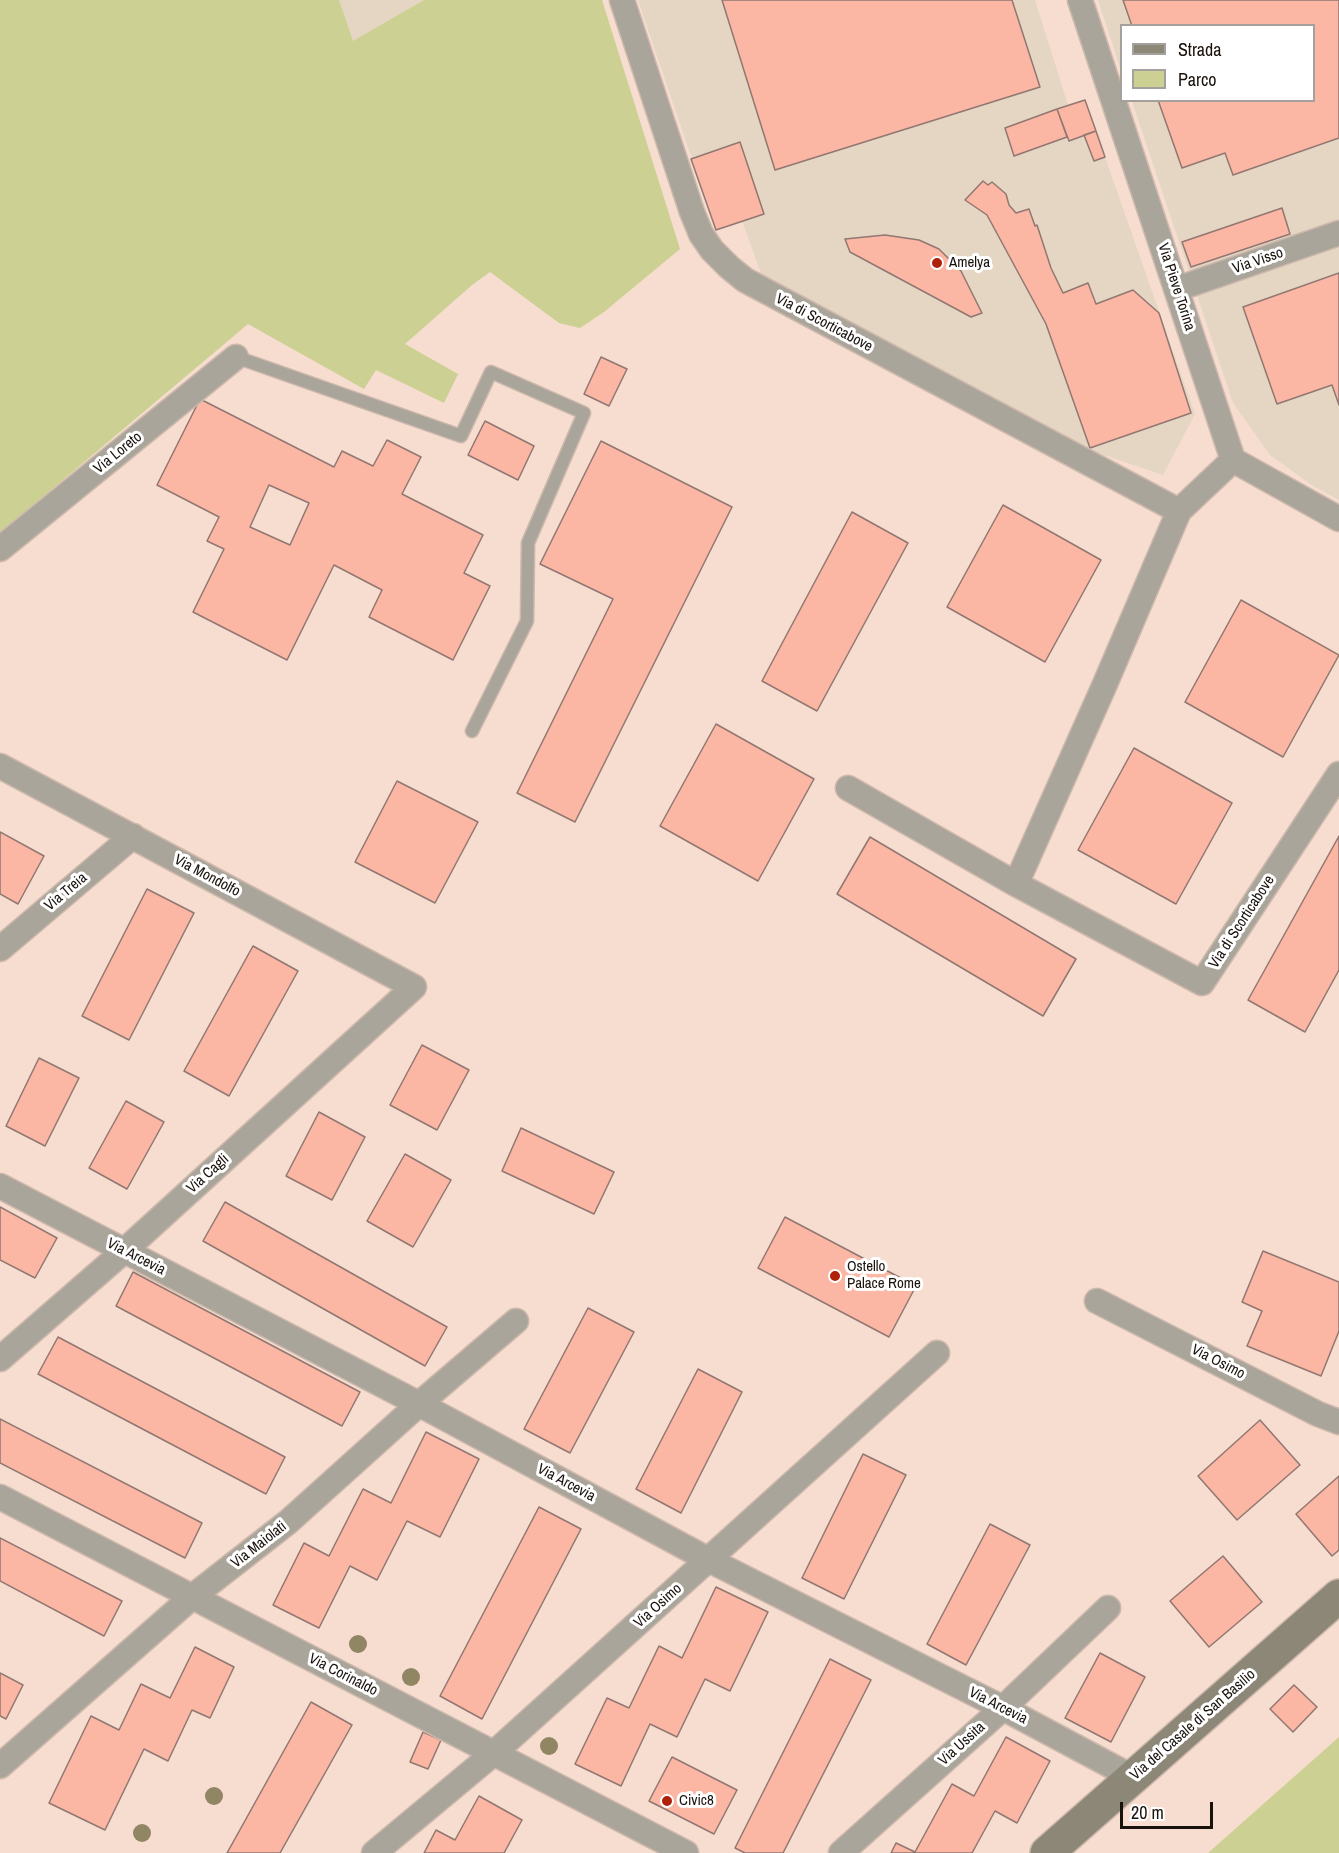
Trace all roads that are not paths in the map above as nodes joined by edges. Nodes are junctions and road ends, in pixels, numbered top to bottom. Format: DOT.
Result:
graph roads {
  1 [pos="622,0"];
  2 [pos="1080,0"];
  3 [pos="1339,233"];
  4 [pos="1177,289"];
  5 [pos="236,357"];
  6 [pos="1233,460"];
  7 [pos="1179,511"];
  8 [pos="1339,519"];
  9 [pos="0,549"];
  10 [pos="472,731"];
  11 [pos="0,766"];
  12 [pos="1339,774"];
  13 [pos="848,788"];
  14 [pos="133,836"];
  15 [pos="1016,884"];
  16 [pos="0,949"];
  17 [pos="414,987"];
  18 [pos="0,1186"];
  19 [pos="124,1251"];
  20 [pos="1097,1301"];
  21 [pos="516,1322"];
  22 [pos="937,1353"];
  23 [pos="0,1359"];
  24 [pos="419,1404"];
  25 [pos="1339,1422"];
  26 [pos="0,1497"];
  27 [pos="709,1560"];
  28 [pos="1339,1596"];
  29 [pos="192,1598"];
  30 [pos="1108,1608"];
  31 [pos="1003,1708"];
  32 [pos="494,1753"];
  33 [pos="0,1766"];
  34 [pos="1134,1778"];
  35 [pos="375,1853"];
  36 [pos="686,1853"];
  37 [pos="841,1853"];
  38 [pos="1047,1853"];
  1 -- 7 [label="street, Via di Scorticabove"];
  2 -- 4 [label="street, Via Pieve Torina"];
  3 -- 4 [label="street, Via Visso"];
  4 -- 6 [label="street, Via Pieve Torina"];
  5 -- 9 [label="street, Via Loreto"];
  5 -- 10 [label="lane"];
  6 -- 7 [label="street"];
  6 -- 8 [label="street"];
  7 -- 15 [label="street"];
  11 -- 14 [label="street, Via Mondolfo"];
  12 -- 15 [label="street, Via di Scorticabove"];
  13 -- 15 [label="street, Via di Scorticabove"];
  14 -- 16 [label="street, Via Treia"];
  14 -- 17 [label="street, Via Mondolfo"];
  17 -- 19 [label="street, Via Cagli"];
  18 -- 19 [label="street, Via Arcevia"];
  19 -- 23 [label="street, Via Cagli"];
  19 -- 24 [label="street, Via Arcevia"];
  20 -- 25 [label="street, Via Osimo"];
  21 -- 24 [label="street, Via Maiolati"];
  22 -- 27 [label="street, Via Osimo"];
  24 -- 27 [label="street, Via Arcevia"];
  24 -- 29 [label="street, Via Maiolati"];
  26 -- 29 [label="street, Via Corinaldo"];
  27 -- 31 [label="street, Via Arcevia"];
  27 -- 32 [label="street, Via Osimo"];
  28 -- 34 [label="street, Via del Casale di San Basilio"];
  29 -- 32 [label="street, Via Corinaldo"];
  29 -- 33 [label="street, Via Maiolati"];
  30 -- 31 [label="street, Via Ussita"];
  31 -- 34 [label="street, Via Arcevia"];
  31 -- 37 [label="street, Via Ussita"];
  32 -- 35 [label="street, Via Osimo"];
  32 -- 36 [label="street, Via Corinaldo"];
  34 -- 38 [label="street, Via del Casale di San Basilio"];
}
